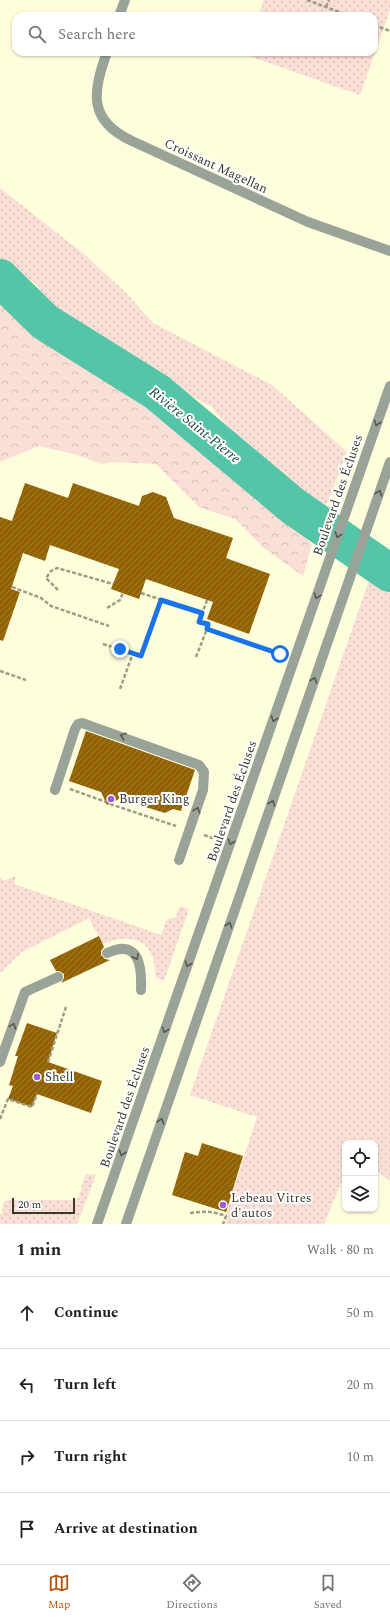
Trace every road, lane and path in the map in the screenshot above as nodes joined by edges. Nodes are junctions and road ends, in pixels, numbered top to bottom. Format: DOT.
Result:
graph roads {
  1 [pos="125,0"];
  2 [pos="307,0"];
  3 [pos="329,0"];
  4 [pos="326,7"];
  5 [pos="120,12"];
  6 [pos="339,12"];
  7 [pos="378,26"];
  8 [pos="390,31"];
  9 [pos="106,56"];
  10 [pos="390,251"];
  11 [pos="390,386"];
  12 [pos="390,462"];
  13 [pos="113,584"];
  14 [pos="12,587"];
  15 [pos="58,590"];
  16 [pos="123,593"];
  17 [pos="141,593"];
  18 [pos="161,600"];
  19 [pos="207,600"];
  20 [pos="107,608"];
  21 [pos="202,613"];
  22 [pos="109,626"];
  23 [pos="207,629"];
  24 [pos="103,644"];
  25 [pos="133,653"];
  26 [pos="280,654"];
  27 [pos="196,657"];
  28 [pos="0,671"];
  29 [pos="26,680"];
  30 [pos="120,689"];
  31 [pos="68,789"];
  32 [pos="55,790"];
  33 [pos="106,802"];
  34 [pos="110,804"];
  35 [pos="182,828"];
  36 [pos="180,860"];
  37 [pos="107,953"];
  38 [pos="58,977"];
  39 [pos="141,990"];
  40 [pos="66,1007"];
  41 [pos="0,1062"];
  42 [pos="48,1062"];
  43 [pos="37,1094"];
  44 [pos="0,1119"];
  45 [pos="190,1213"];
  46 [pos="97,1224"];
  47 [pos="126,1224"];
  48 [pos="223,1224"];
  1 -- 5 [label="street"];
  2 -- 4 [label="path"];
  3 -- 4 [label="path"];
  4 -- 6 [label="path"];
  7 -- 8 [label="path"];
  9 -- 10 [label="street, Croissant Magellan"];
  11 -- 46 [label="street, Boulevard des Écluses, one-way"];
  47 -- 12 [label="street, one-way"];
  13 -- 15 [label="path"];
  14 -- 22 [label="path"];
  16 -- 20 [label="path"];
  17 -- 18 [label="path"];
  18 -- 21 [label="path"];
  18 -- 25 [label="path"];
  19 -- 21 [label="path"];
  21 -- 23 [label="path"];
  23 -- 26 [label="path"];
  23 -- 27 [label="path"];
  24 -- 25 [label="path"];
  25 -- 30 [label="path"];
  28 -- 29 [label="path"];
  31 -- 33 [label="path"];
  36 -- 32 [label="street, one-way"];
  34 -- 35 [label="path"];
  37 -- 39 [label="street, one-way"];
  41 -- 38 [label="street, one-way"];
  40 -- 42 [label="path"];
  43 -- 44 [label="path"];
  45 -- 48 [label="path"];
}
